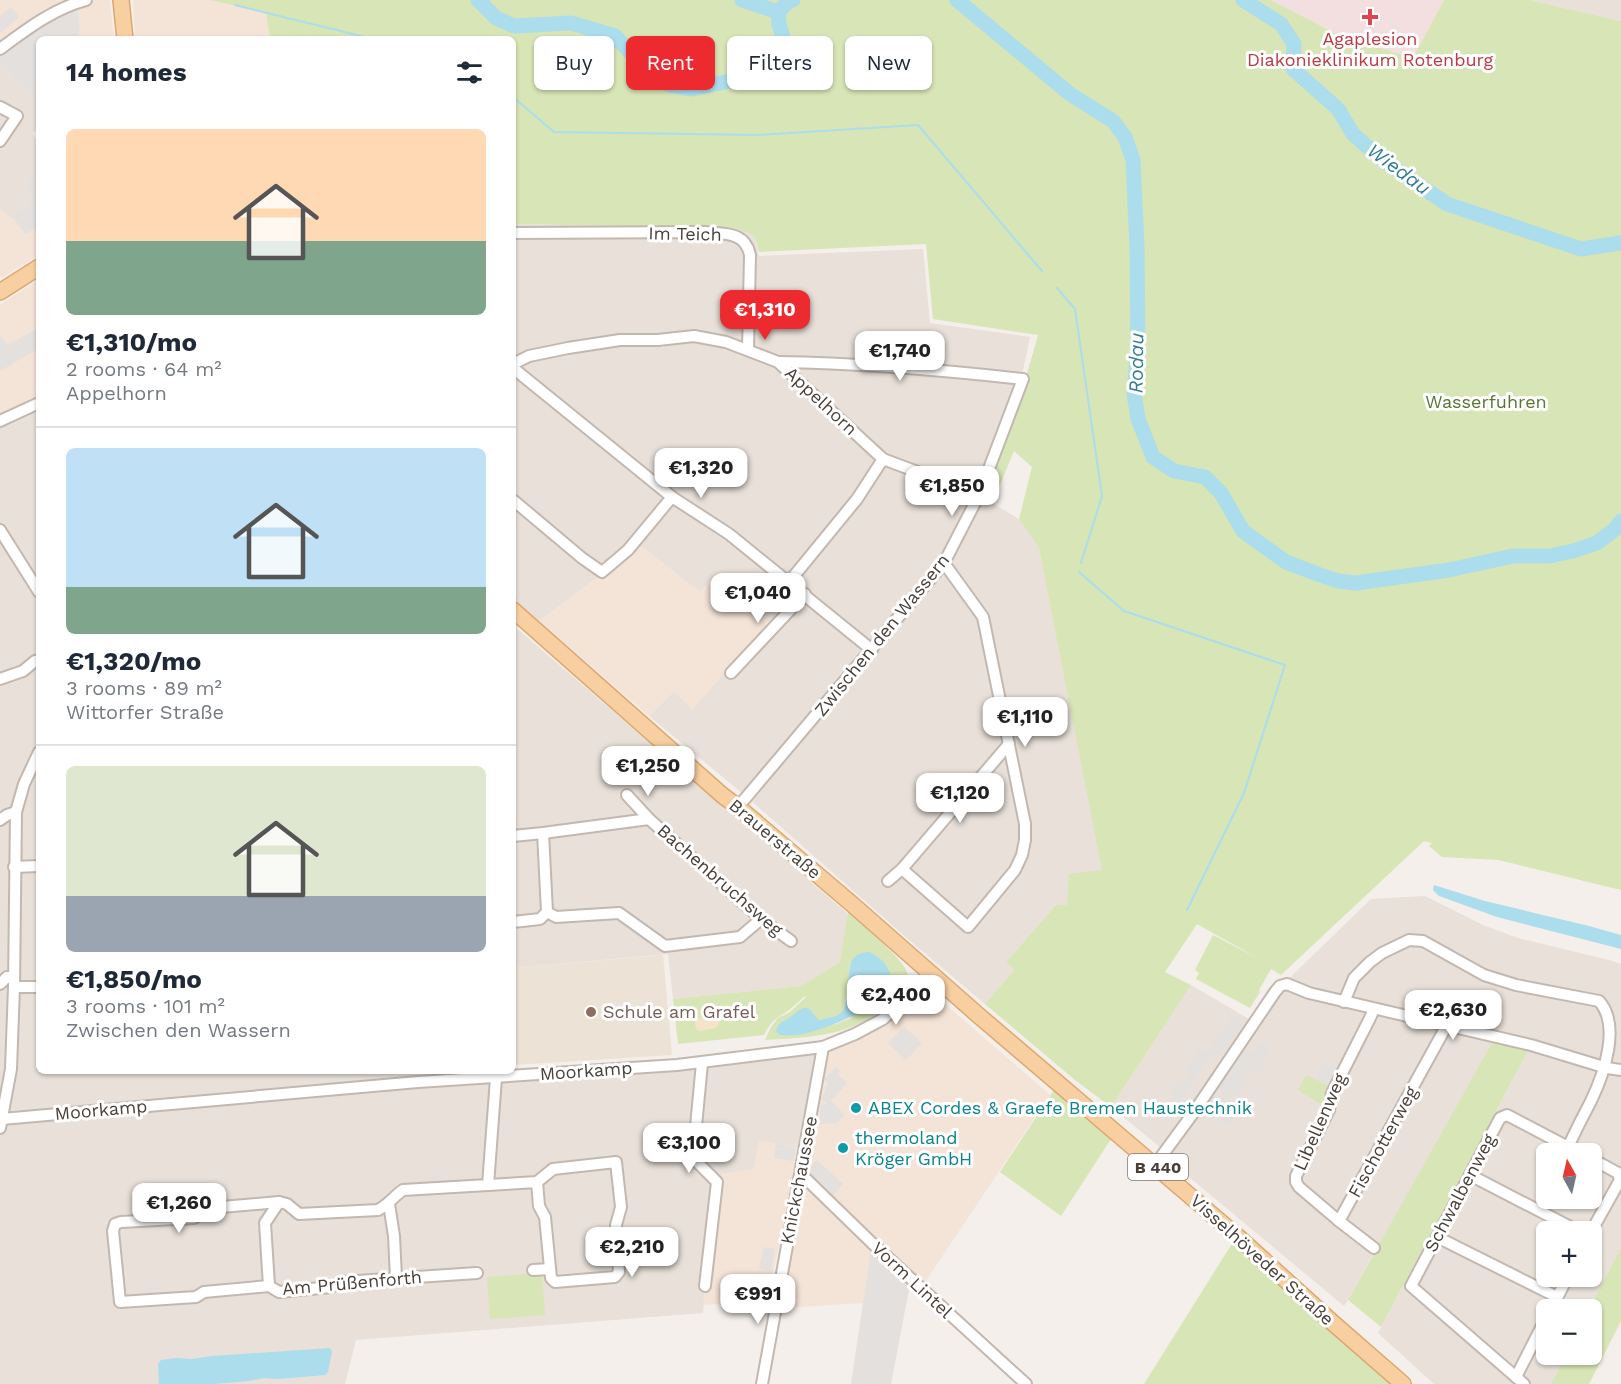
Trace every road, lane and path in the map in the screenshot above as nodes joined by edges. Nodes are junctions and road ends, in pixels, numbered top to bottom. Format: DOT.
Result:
graph roads {
  1 [pos="86,0"];
  2 [pos="121,0"];
  3 [pos="125,36"];
  4 [pos="0,49"];
  5 [pos="0,107"];
  6 [pos="0,141"];
  7 [pos="516,233"];
  8 [pos="36,269"];
  9 [pos="0,292"];
  10 [pos="748,350"];
  11 [pos="778,362"];
  12 [pos="516,364"];
  13 [pos="516,368"];
  14 [pos="36,404"];
  15 [pos="0,422"];
  16 [pos="883,459"];
  17 [pos="979,495"];
  18 [pos="672,497"];
  19 [pos="516,503"];
  20 [pos="0,530"];
  21 [pos="944,563"];
  22 [pos="789,582"];
  23 [pos="36,587"];
  24 [pos="805,594"];
  25 [pos="516,613"];
  26 [pos="872,650"];
  27 [pos="36,661"];
  28 [pos="731,673"];
  29 [pos="0,679"];
  30 [pos="1009,744"];
  31 [pos="33,776"];
  32 [pos="627,795"];
  33 [pos="738,807"];
  34 [pos="16,812"];
  35 [pos="649,819"];
  36 [pos="0,820"];
  37 [pos="543,833"];
  38 [pos="516,836"];
  39 [pos="36,866"];
  40 [pos="15,867"];
  41 [pos="902,869"];
  42 [pos="888,881"];
  43 [pos="547,912"];
  44 [pos="761,919"];
  45 [pos="516,922"];
  46 [pos="791,941"];
  47 [pos="929,973"];
  48 [pos="14,983"];
  49 [pos="0,984"];
  50 [pos="36,987"];
  51 [pos="1344,1002"];
  52 [pos="1374,1009"];
  53 [pos="1447,1025"];
  54 [pos="823,1047"];
  55 [pos="702,1063"];
  56 [pos="1607,1068"];
  57 [pos="1621,1070"];
  58 [pos="419,1077"];
  59 [pos="496,1078"];
  60 [pos="1,1123"];
  61 [pos="1559,1143"];
  62 [pos="1570,1143"];
  63 [pos="1602,1164"];
  64 [pos="1155,1165"];
  65 [pos="801,1174"];
  66 [pos="1470,1175"];
  67 [pos="537,1182"];
  68 [pos="488,1185"];
  69 [pos="279,1202"];
  70 [pos="389,1204"];
  71 [pos="1339,1221"];
  72 [pos="1559,1221"];
  73 [pos="1597,1221"];
  74 [pos="1437,1237"];
  75 [pos="1374,1248"];
  76 [pos="550,1269"];
  77 [pos="533,1270"];
  78 [pos="477,1273"];
  79 [pos="396,1278"];
  80 [pos="269,1286"];
  81 [pos="705,1286"];
  82 [pos="1562,1287"];
  83 [pos="1557,1297"];
  84 [pos="1536,1342"];
  85 [pos="1520,1380"];
  86 [pos="762,1384"];
  87 [pos="1026,1384"];
  88 [pos="1403,1384"];
  1 -- 4 [label="street"];
  2 -- 3 [label="main road"];
  5 -- 6 [label="street"];
  7 -- 10 [label="street, Im Teich"];
  8 -- 9 [label="main road"];
  10 -- 11 [label="street, Appelhorn"];
  10 -- 12 [label="street, Appelhorn"];
  11 -- 16 [label="street, Appelhorn"];
  11 -- 17 [label="street, Zwischen den Wassern"];
  13 -- 18 [label="street"];
  14 -- 15 [label="street"];
  16 -- 17 [label="street, Appelhorn"];
  16 -- 22 [label="street"];
  17 -- 21 [label="street, Zwischen den Wassern"];
  18 -- 19 [label="street"];
  18 -- 22 [label="street"];
  20 -- 23 [label="street"];
  21 -- 26 [label="street, Zwischen den Wassern"];
  21 -- 30 [label="street"];
  22 -- 24 [label="street"];
  24 -- 26 [label="street"];
  24 -- 28 [label="street"];
  25 -- 33 [label="main road, Brauerstraße / B 440"];
  26 -- 33 [label="street, Zwischen den Wassern"];
  27 -- 29 [label="street"];
  30 -- 41 [label="street"];
  30 -- 41 [label="street"];
  31 -- 34 [label="street"];
  32 -- 35 [label="street, Bachenbruchsweg"];
  33 -- 47 [label="main road, Brauerstraße / B 440"];
  34 -- 36 [label="street"];
  34 -- 40 [label="street"];
  35 -- 37 [label="street, Bachenbruchsweg"];
  35 -- 44 [label="street, Bachenbruchsweg"];
  37 -- 38 [label="street, Bachenbruchsweg"];
  37 -- 43 [label="street"];
  39 -- 40 [label="street"];
  40 -- 48 [label="street"];
  41 -- 42 [label="street"];
  43 -- 44 [label="street"];
  43 -- 45 [label="street"];
  44 -- 46 [label="street, Bachenbruchsweg"];
  47 -- 54 [label="street, Moorkamp"];
  47 -- 64 [label="main road, Visselhöveder Straße / B 440"];
  48 -- 49 [label="street"];
  48 -- 50 [label="street"];
  48 -- 60 [label="street"];
  51 -- 52 [label="street"];
  51 -- 56 [label="street"];
  51 -- 64 [label="street"];
  52 -- 53 [label="street"];
  52 -- 71 [label="street, Libellenweg"];
  53 -- 56 [label="street"];
  53 -- 71 [label="street, Fischotterweg"];
  54 -- 55 [label="street, Moorkamp"];
  54 -- 65 [label="street, Knickchaussee"];
  55 -- 59 [label="street, Moorkamp"];
  55 -- 81 [label="street"];
  56 -- 57 [label="street"];
  56 -- 62 [label="street"];
  58 -- 59 [label="street, Moorkamp"];
  58 -- 60 [label="street, Moorkamp"];
  59 -- 68 [label="street"];
  61 -- 66 [label="street, Schwalbenweg"];
  63 -- 73 [label="street"];
  64 -- 88 [label="main road, Visselhöveder Straße / B 440"];
  65 -- 86 [label="street, Knickchaussee"];
  65 -- 87 [label="street, Vorm Lintel"];
  66 -- 72 [label="street"];
  66 -- 74 [label="street, Schwalbenweg"];
  67 -- 68 [label="street, Am Prüßenforth"];
  67 -- 76 [label="street"];
  67 -- 76 [label="street"];
  68 -- 70 [label="street, Am Prüßenforth"];
  69 -- 70 [label="street, Am Prüßenforth"];
  69 -- 80 [label="street"];
  69 -- 80 [label="street, Am Prüßenforth"];
  70 -- 79 [label="street"];
  71 -- 75 [label="street"];
  74 -- 83 [label="street"];
  74 -- 85 [label="street, Schwalbenweg"];
  76 -- 77 [label="street"];
  78 -- 79 [label="street, Am Prüßenforth"];
  79 -- 80 [label="street, Am Prüßenforth"];
  82 -- 83 [label="street"];
  84 -- 85 [label="street"];
}
